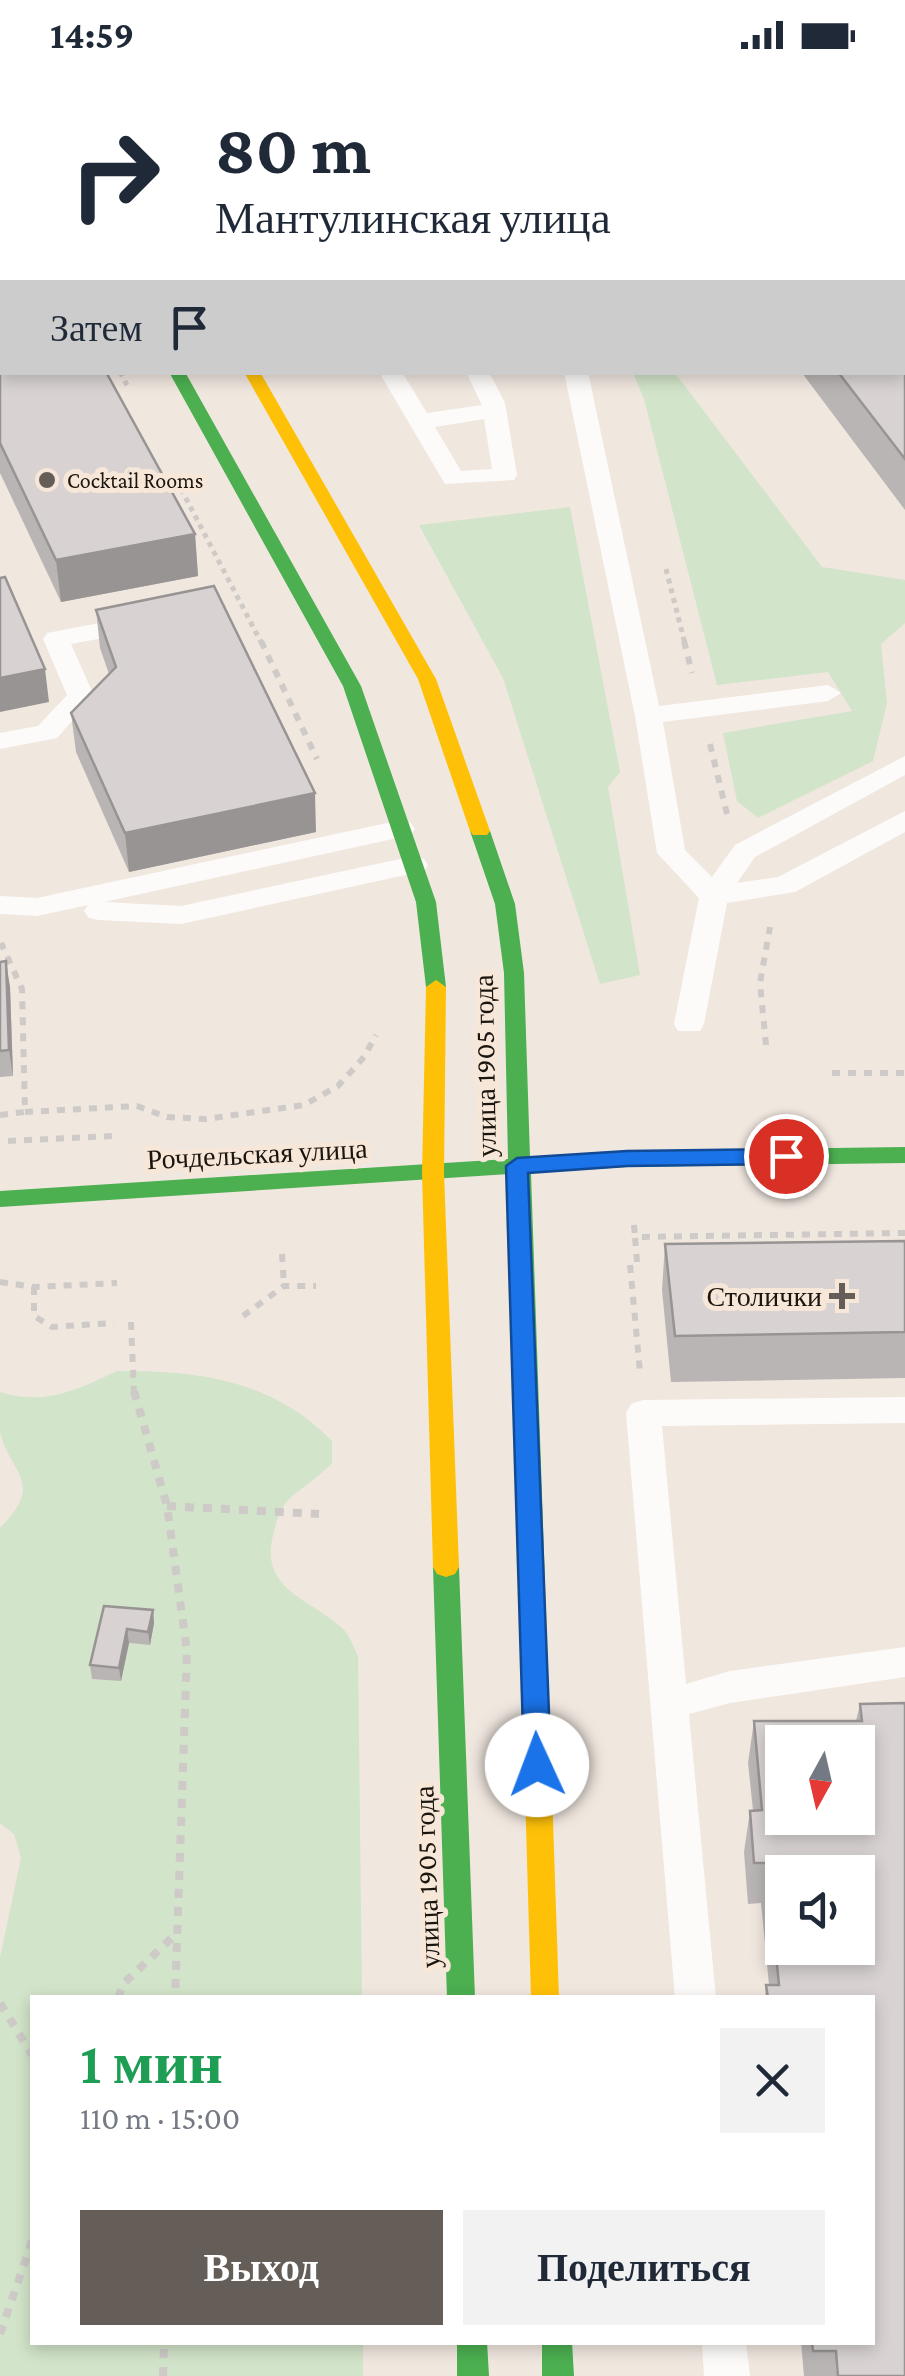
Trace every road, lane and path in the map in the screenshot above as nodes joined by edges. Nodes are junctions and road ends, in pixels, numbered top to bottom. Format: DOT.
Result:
graph roads {
  1 [pos="179,375"];
  2 [pos="254,375"];
  3 [pos="392,375"];
  4 [pos="478,375"];
  5 [pos="577,375"];
  6 [pos="494,410"];
  7 [pos="418,422"];
  8 [pos="164,618"];
  9 [pos="828,693"];
  10 [pos="648,716"];
  11 [pos="0,741"];
  12 [pos="905,764"];
  13 [pos="905,820"];
  14 [pos="407,847"];
  15 [pos="714,896"];
  16 [pos="0,905"];
  17 [pos="37,907"];
  18 [pos="0,941"];
  19 [pos="760,983"];
  20 [pos="689,1024"];
  21 [pos="766,1045"];
  22 [pos="380,1056"];
  23 [pos="364,1057"];
  24 [pos="832,1073"];
  25 [pos="905,1073"];
  26 [pos="270,1111"];
  27 [pos="0,1115"];
  28 [pos="271,1122"];
  29 [pos="112,1136"];
  30 [pos="8,1141"];
  31 [pos="905,1155"];
  32 [pos="517,1166"];
  33 [pos="432,1173"];
  34 [pos="0,1199"];
  35 [pos="634,1225"];
  36 [pos="905,1232"];
  37 [pos="635,1237"];
  38 [pos="282,1254"];
  39 [pos="0,1282"];
  40 [pos="118,1283"];
  41 [pos="284,1286"];
  42 [pos="316,1286"];
  43 [pos="34,1287"];
  44 [pos="244,1316"];
  45 [pos="131,1322"];
  46 [pos="114,1324"];
  47 [pos="905,1410"];
  48 [pos="643,1413"];
  49 [pos="167,1506"];
  50 [pos="318,1514"];
  51 [pos="905,1662"];
  52 [pos="671,1704"];
  53 [pos="178,1932"];
  54 [pos="119,1995"];
  55 [pos="176,1995"];
  56 [pos="461,1995"];
  57 [pos="545,1995"];
  58 [pos="696,1995"];
  59 [pos="0,2004"];
  60 [pos="30,2053"];
  61 [pos="30,2248"];
  62 [pos="0,2334"];
  63 [pos="164,2345"];
  64 [pos="472,2345"];
  65 [pos="557,2345"];
  66 [pos="724,2345"];
  67 [pos="162,2376"];
  68 [pos="473,2376"];
  69 [pos="558,2376"];
  70 [pos="727,2376"];
  1 -- 14 [label="main road, улица 1905 года"];
  2 -- 32 [label="main road, улица 1905 года"];
  3 -- 7 [label="lane"];
  4 -- 6 [label="lane"];
  5 -- 10 [label="lane"];
  6 -- 7 [label="lane"];
  6 -- 7 [label="lane"];
  8 -- 11 [label="lane"];
  9 -- 10 [label="lane"];
  10 -- 15 [label="lane"];
  12 -- 15 [label="lane"];
  13 -- 15 [label="lane"];
  14 -- 17 [label="lane"];
  14 -- 17 [label="lane"];
  14 -- 33 [label="main road, улица 1905 года"];
  15 -- 20 [label="lane"];
  16 -- 17 [label="lane"];
  18 -- 27 [label="path"];
  19 -- 21 [label="path"];
  22 -- 23 [label="path"];
  24 -- 25 [label="path"];
  26 -- 28 [label="path"];
  29 -- 30 [label="path"];
  31 -- 32 [label="main road, Рочдельская улица"];
  32 -- 33 [label="main road, Рочдельская улица"];
  32 -- 57 [label="main road, улица 1905 года"];
  33 -- 34 [label="main road, Рочдельская улица"];
  33 -- 56 [label="main road, улица 1905 года"];
  35 -- 37 [label="path"];
  36 -- 37 [label="path"];
  37 -- 48 [label="path"];
  38 -- 41 [label="path"];
  39 -- 43 [label="path"];
  40 -- 43 [label="path"];
  41 -- 42 [label="path"];
  41 -- 44 [label="path"];
  43 -- 46 [label="path"];
  45 -- 49 [label="path"];
  47 -- 48 [label="lane"];
  48 -- 52 [label="lane"];
  49 -- 50 [label="path"];
  49 -- 53 [label="path"];
  51 -- 52 [label="lane"];
  52 -- 58 [label="lane"];
  53 -- 54 [label="path"];
  53 -- 55 [label="path"];
  59 -- 60 [label="path"];
  61 -- 62 [label="path"];
  63 -- 67 [label="path"];
  64 -- 68 [label="main road"];
  65 -- 69 [label="main road"];
  66 -- 70 [label="lane"];
}
